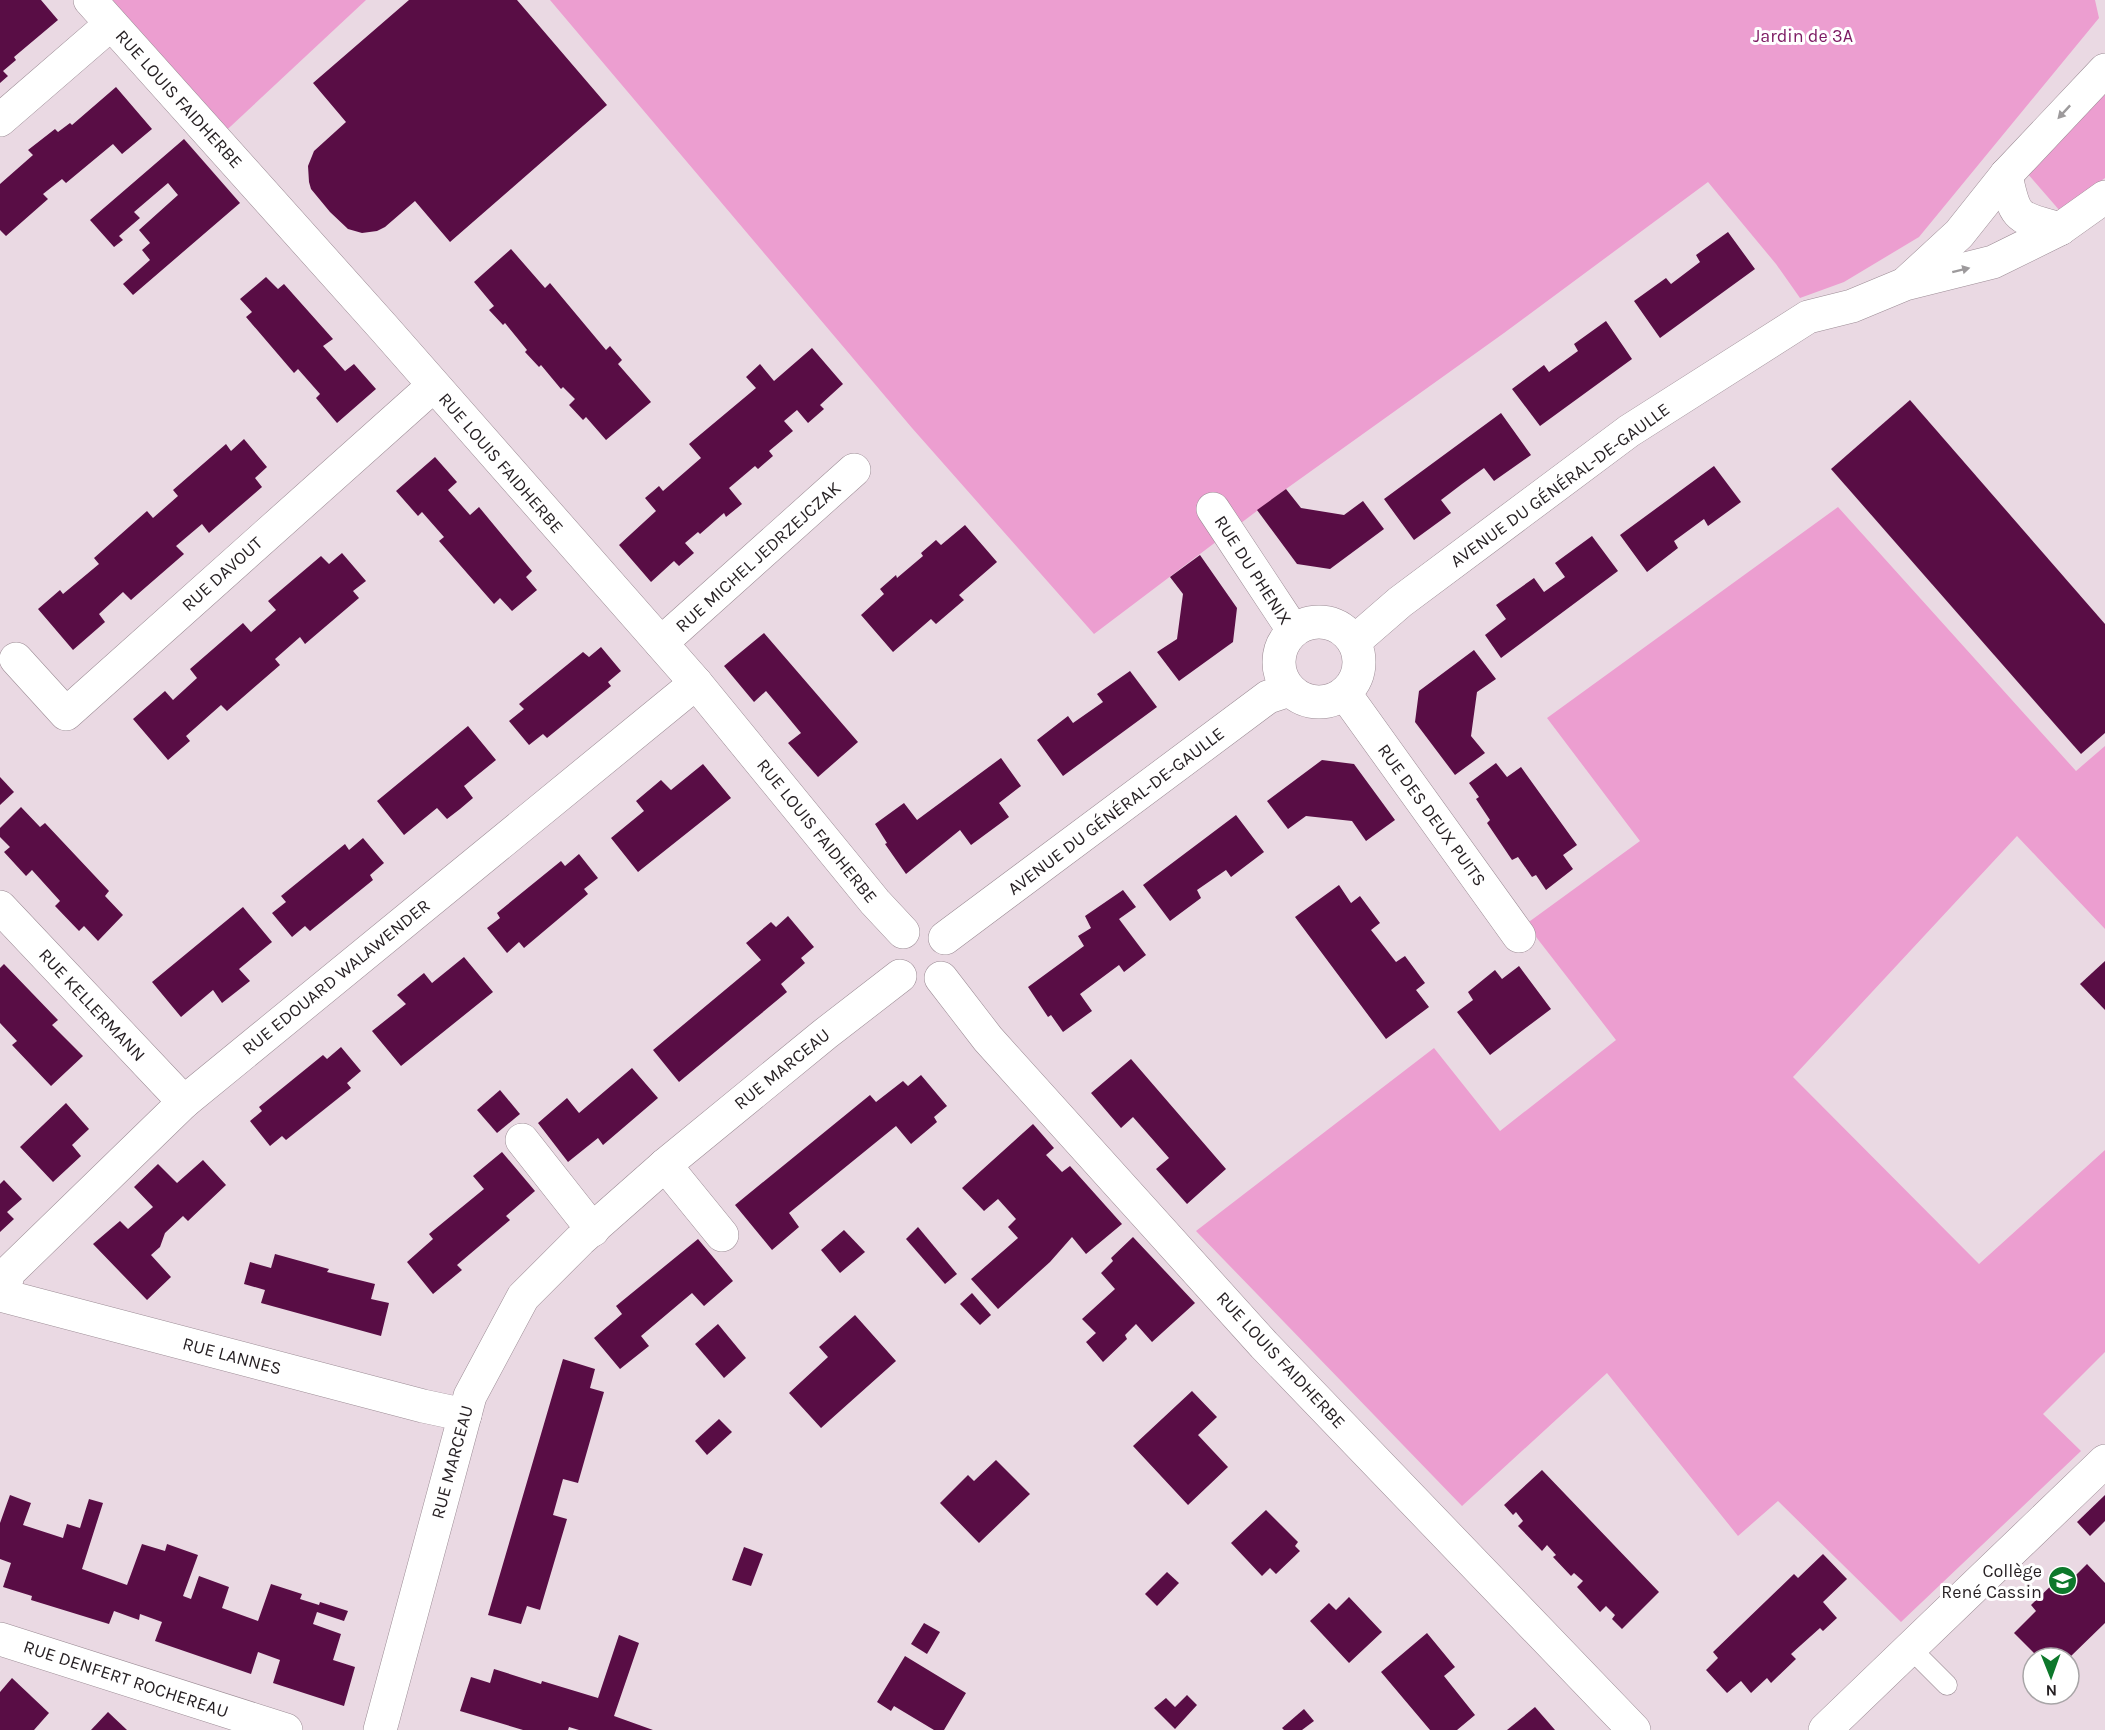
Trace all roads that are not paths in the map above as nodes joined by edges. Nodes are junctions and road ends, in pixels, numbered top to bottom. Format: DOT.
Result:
graph roads {
  1 [pos="101,12"];
  2 [pos="2105,70"];
  3 [pos="0,120"];
  4 [pos="2006,175"];
  5 [pos="2105,197"];
  6 [pos="2060,229"];
  7 [pos="1905,284"];
  8 [pos="433,386"];
  9 [pos="854,470"];
  10 [pos="1214,509"];
  11 [pos="1293,630"];
  12 [pos="1354,641"];
  13 [pos="661,643"];
  14 [pos="16,659"];
  15 [pos="696,683"];
  16 [pos="1289,690"];
  17 [pos="1345,694"];
  18 [pos="0,907"];
  19 [pos="903,932"];
  20 [pos="1519,936"];
  21 [pos="945,938"];
  22 [pos="900,976"];
  23 [pos="941,978"];
  24 [pos="184,1102"];
  25 [pos="522,1140"];
  26 [pos="665,1165"];
  27 [pos="593,1230"];
  28 [pos="722,1235"];
  29 [pos="1,1295"];
  30 [pos="465,1415"];
  31 [pos="2105,1461"];
  32 [pos="0,1639"];
  33 [pos="1910,1648"];
  34 [pos="1947,1685"];
  35 [pos="286,1730"];
  36 [pos="380,1730"];
  37 [pos="1634,1730"];
  38 [pos="1825,1730"];
  1 -- 3 [label="street"];
  1 -- 8 [label="street, RUE LOUIS FAIDHERBE"];
  2 -- 4 [label="street, AVENUE DU GÉNÉRAL-DE-GAULLE, one-way"];
  4 -- 6 [label="street"];
  4 -- 7 [label="street, AVENUE DU GÉNÉRAL-DE-GAULLE"];
  5 -- 6 [label="street, AVENUE DU GÉNÉRAL-DE-GAULLE"];
  7 -- 6 [label="street, AVENUE DU GÉNÉRAL-DE-GAULLE, one-way"];
  7 -- 12 [label="street, AVENUE DU GÉNÉRAL-DE-GAULLE"];
  8 -- 13 [label="street, RUE LOUIS FAIDHERBE"];
  8 -- 14 [label="street, RUE DAVOUT"];
  9 -- 13 [label="street, RUE MICHEL JEDRZEJCZAK"];
  10 -- 11 [label="street, RUE DU PHENIX"];
  11 -- 12 [label="street"];
  11 -- 16 [label="street"];
  12 -- 17 [label="street"];
  13 -- 15 [label="street, RUE LOUIS FAIDHERBE"];
  15 -- 19 [label="street, RUE LOUIS FAIDHERBE"];
  15 -- 24 [label="street, RUE EDOUARD WALAWENDER"];
  16 -- 17 [label="street"];
  16 -- 21 [label="street, AVENUE DU GÉNÉRAL-DE-GAULLE"];
  17 -- 20 [label="street, RUE DES DEUX PUITS"];
  18 -- 24 [label="street, RUE KELLERMANN"];
  19 -- 21 [label="street"];
  19 -- 22 [label="street"];
  21 -- 23 [label="street"];
  22 -- 23 [label="street"];
  22 -- 26 [label="street, RUE MARCEAU"];
  23 -- 37 [label="street, RUE LOUIS FAIDHERBE"];
  24 -- 29 [label="street, RUE EDOUARD WALAWENDER"];
  25 -- 27 [label="street"];
  26 -- 27 [label="street, RUE MARCEAU"];
  26 -- 28 [label="street"];
  27 -- 30 [label="street, RUE MARCEAU"];
  29 -- 30 [label="street, RUE LANNES"];
  30 -- 36 [label="street, RUE MARCEAU"];
  31 -- 33 [label="street"];
  32 -- 35 [label="street, RUE DENFERT ROCHEREAU"];
  33 -- 34 [label="lane"];
  33 -- 38 [label="street"];
}
